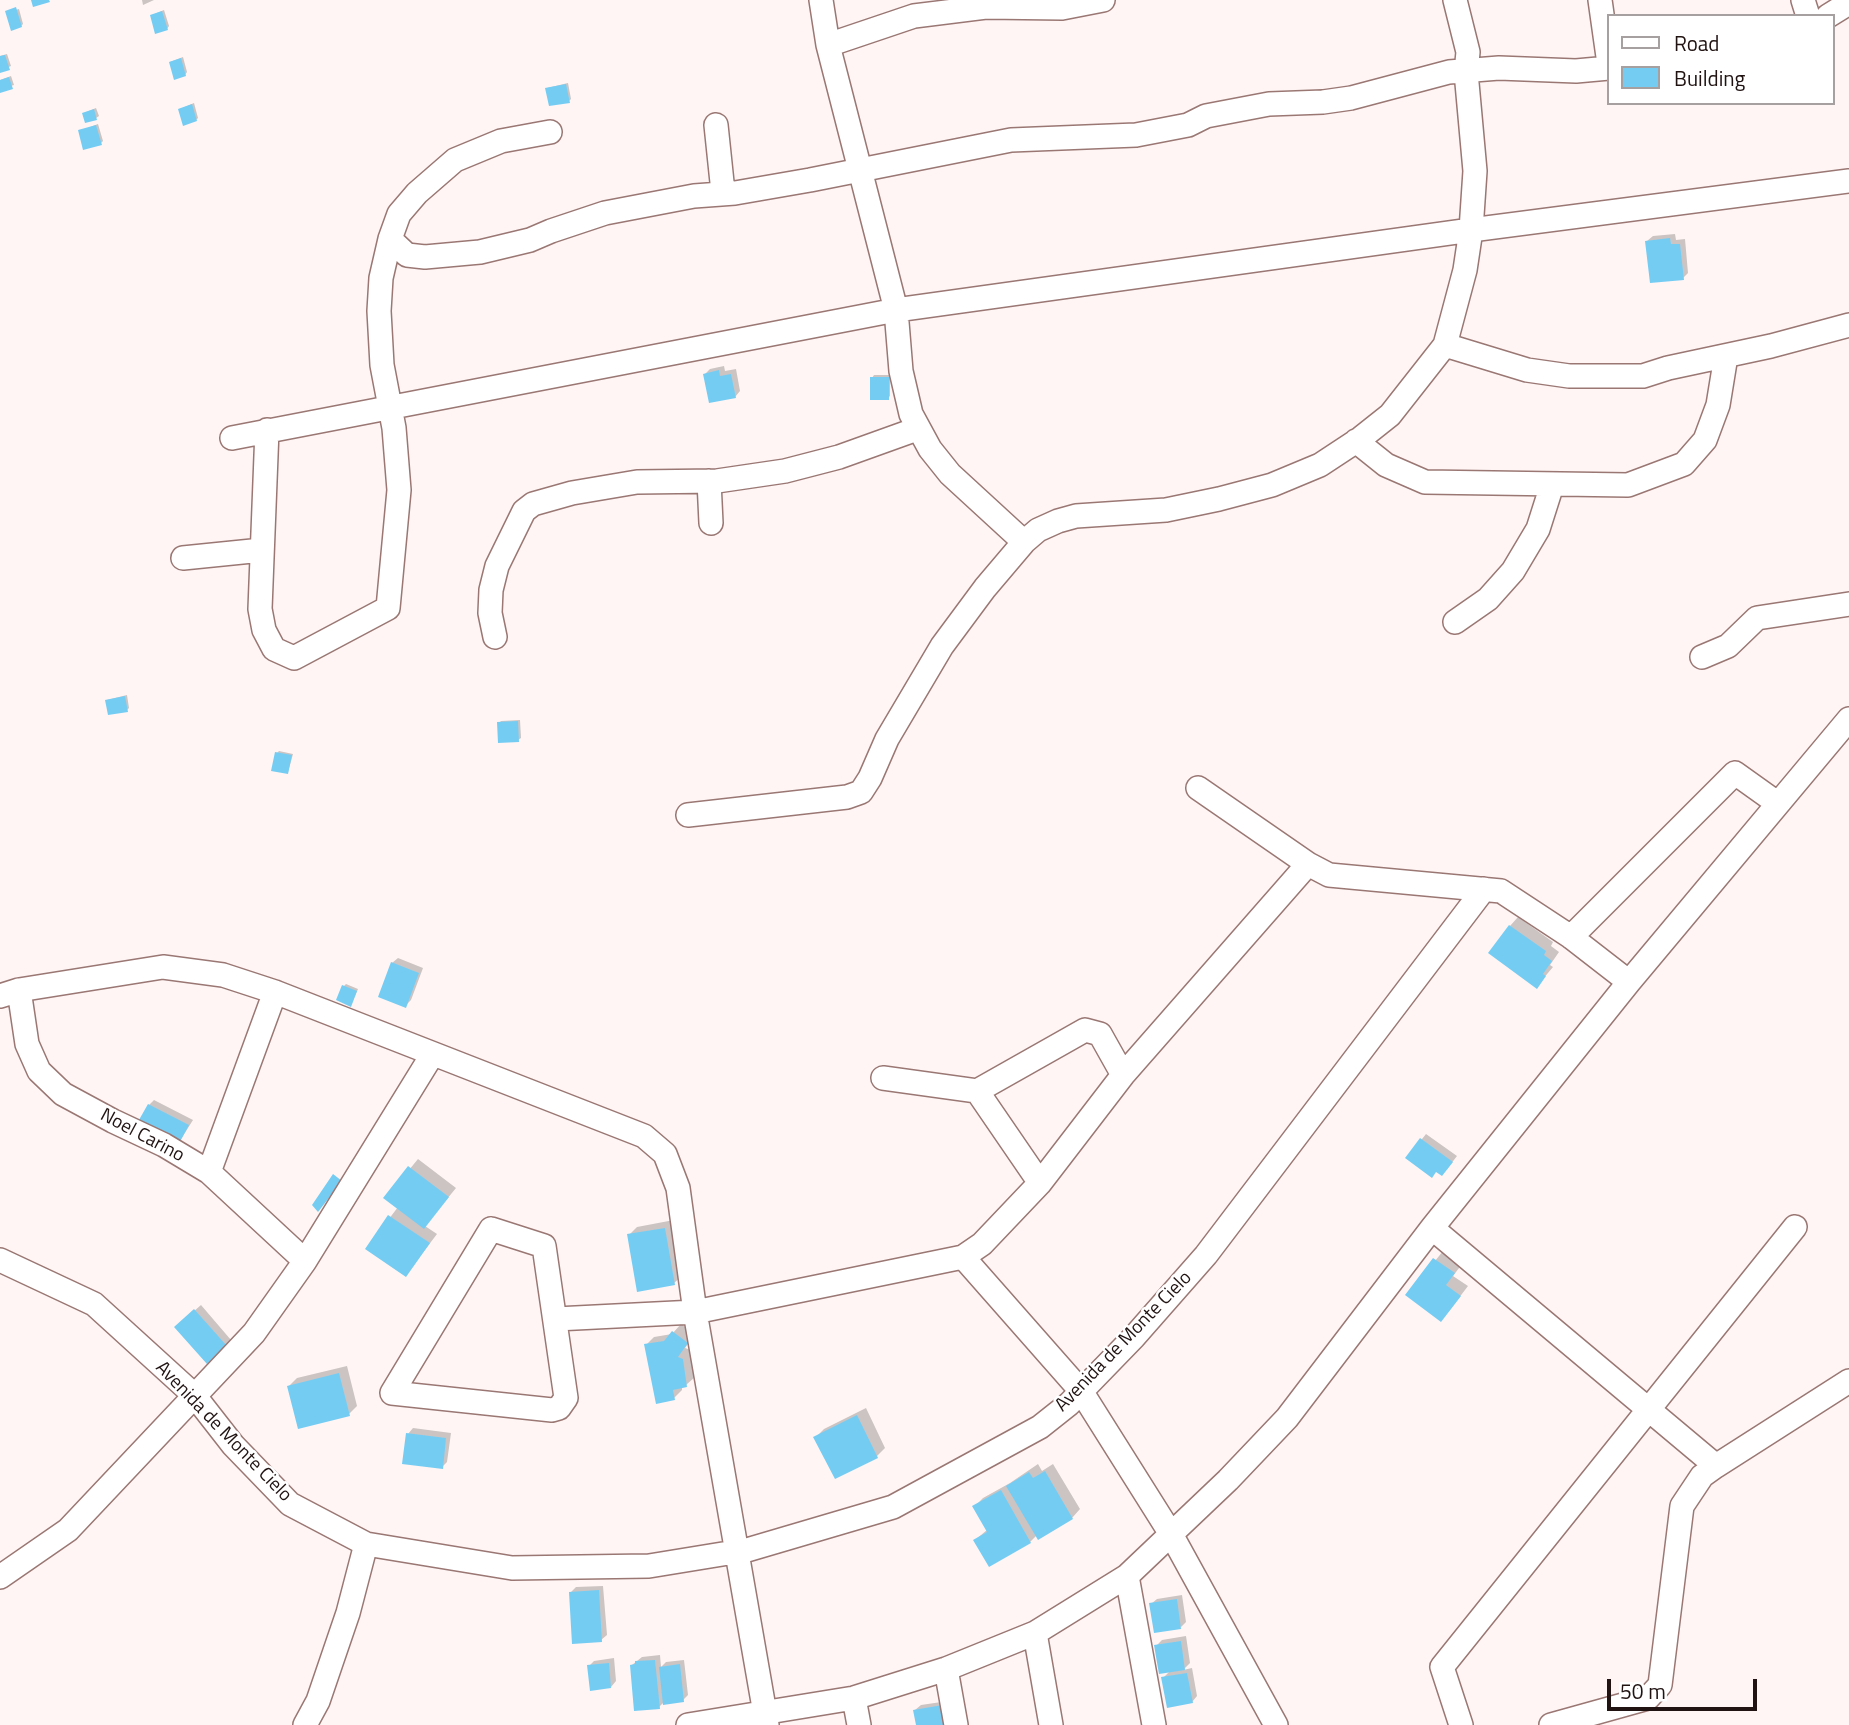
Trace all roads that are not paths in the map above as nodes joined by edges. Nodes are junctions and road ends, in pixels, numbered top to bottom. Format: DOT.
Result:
graph roads {
  1 [pos="821,0"];
  2 [pos="1103,0"];
  3 [pos="1455,0"];
  4 [pos="1600,0"];
  5 [pos="1849,3"];
  6 [pos="1061,4"];
  7 [pos="1831,14"];
  8 [pos="828,45"];
  9 [pos="1608,59"];
  10 [pos="1608,66"];
  11 [pos="1466,72"];
  12 [pos="716,125"];
  13 [pos="550,132"];
  14 [pos="862,169"];
  15 [pos="1849,181"];
  16 [pos="723,192"];
  17 [pos="1471,230"];
  18 [pos="390,239"];
  19 [pos="896,310"];
  20 [pos="1849,326"];
  21 [pos="1445,345"];
  22 [pos="1726,356"];
  23 [pos="390,406"];
  24 [pos="917,429"];
  25 [pos="267,430"];
  26 [pos="232,438"];
  27 [pos="1356,441"];
  28 [pos="709,481"];
  29 [pos="1552,485"];
  30 [pos="711,523"];
  31 [pos="1024,542"];
  32 [pos="262,550"];
  33 [pos="183,558"];
  34 [pos="1849,604"];
  35 [pos="1455,622"];
  36 [pos="495,637"];
  37 [pos="1702,657"];
  38 [pos="1849,719"];
  39 [pos="1198,788"];
  40 [pos="1777,803"];
  41 [pos="688,815"];
  42 [pos="1308,864"];
  43 [pos="1484,889"];
  44 [pos="1571,937"];
  45 [pos="1629,982"];
  46 [pos="275,992"];
  47 [pos="9,993"];
  48 [pos="432,1055"];
  49 [pos="1123,1075"];
  50 [pos="883,1078"];
  51 [pos="977,1091"];
  52 [pos="209,1172"];
  53 [pos="1040,1183"];
  54 [pos="1795,1227"];
  55 [pos="1432,1228"];
  56 [pos="963,1257"];
  57 [pos="0,1260"];
  58 [pos="305,1261"];
  59 [pos="695,1312"];
  60 [pos="556,1319"];
  61 [pos="1849,1381"];
  62 [pos="1081,1391"];
  63 [pos="194,1395"];
  64 [pos="1648,1409"];
  65 [pos="1716,1466"];
  66 [pos="1171,1534"];
  67 [pos="366,1544"];
  68 [pos="736,1552"];
  69 [pos="1127,1576"];
  70 [pos="0,1577"];
  71 [pos="1035,1633"];
  72 [pos="946,1669"];
  73 [pos="854,1698"];
  74 [pos="766,1719"];
  75 [pos="305,1725"];
  76 [pos="688,1725"];
  77 [pos="859,1725"];
  78 [pos="956,1725"];
  79 [pos="1051,1725"];
  80 [pos="1154,1725"];
  81 [pos="1276,1725"];
  82 [pos="1461,1725"];
  83 [pos="1551,1725"];
  1 -- 8 [label="street"];
  2 -- 6 [label="street"];
  3 -- 11 [label="street"];
  4 -- 9 [label="street"];
  5 -- 7 [label="street"];
  6 -- 8 [label="street"];
  8 -- 14 [label="street"];
  10 -- 11 [label="street"];
  11 -- 14 [label="street"];
  11 -- 17 [label="street"];
  12 -- 16 [label="street"];
  13 -- 18 [label="street"];
  14 -- 16 [label="street"];
  14 -- 19 [label="street"];
  15 -- 17 [label="street"];
  16 -- 18 [label="street"];
  17 -- 19 [label="street"];
  17 -- 21 [label="street"];
  18 -- 23 [label="street"];
  19 -- 23 [label="street"];
  19 -- 24 [label="street"];
  20 -- 22 [label="street"];
  21 -- 22 [label="street"];
  21 -- 27 [label="street"];
  22 -- 29 [label="street"];
  23 -- 25 [label="street"];
  23 -- 32 [label="street"];
  24 -- 28 [label="street"];
  24 -- 31 [label="street"];
  25 -- 26 [label="street"];
  25 -- 32 [label="street"];
  27 -- 29 [label="street"];
  27 -- 31 [label="street"];
  28 -- 30 [label="street"];
  28 -- 36 [label="street"];
  29 -- 35 [label="street"];
  31 -- 41 [label="street"];
  32 -- 33 [label="street"];
  34 -- 37 [label="street"];
  38 -- 40 [label="street"];
  39 -- 42 [label="street"];
  40 -- 44 [label="street"];
  40 -- 45 [label="street"];
  42 -- 43 [label="street"];
  42 -- 49 [label="street"];
  43 -- 44 [label="street"];
  43 -- 62 [label="street, Avenida de Monte Cielo"];
  44 -- 45 [label="street"];
  45 -- 55 [label="street"];
  46 -- 47 [label="street"];
  46 -- 48 [label="street"];
  46 -- 52 [label="street"];
  47 -- 52 [label="street, Noel Carino"];
  48 -- 58 [label="street"];
  48 -- 59 [label="street"];
  49 -- 51 [label="street"];
  49 -- 53 [label="street"];
  50 -- 51 [label="street"];
  51 -- 53 [label="street"];
  52 -- 58 [label="street, Noel Carino"];
  53 -- 56 [label="street"];
  54 -- 64 [label="street"];
  55 -- 64 [label="street"];
  55 -- 66 [label="street"];
  56 -- 59 [label="street"];
  56 -- 62 [label="street"];
  57 -- 63 [label="street, Avenida de Monte Cielo"];
  58 -- 63 [label="street"];
  59 -- 60 [label="street"];
  59 -- 68 [label="street"];
  60 -- 60 [label="street"];
  61 -- 65 [label="street"];
  62 -- 66 [label="street"];
  62 -- 68 [label="street, Avenida de Monte Cielo"];
  63 -- 67 [label="street, Avenida de Monte Cielo"];
  63 -- 70 [label="street"];
  64 -- 65 [label="street"];
  64 -- 82 [label="street"];
  65 -- 83 [label="street"];
  66 -- 69 [label="street"];
  66 -- 81 [label="street"];
  67 -- 68 [label="street, Avenida de Monte Cielo"];
  67 -- 75 [label="street"];
  68 -- 74 [label="street"];
  69 -- 71 [label="street"];
  69 -- 80 [label="street"];
  71 -- 72 [label="street"];
  71 -- 79 [label="street"];
  72 -- 73 [label="street"];
  72 -- 78 [label="street"];
  73 -- 74 [label="street"];
  73 -- 77 [label="street"];
  74 -- 76 [label="street"];
}
